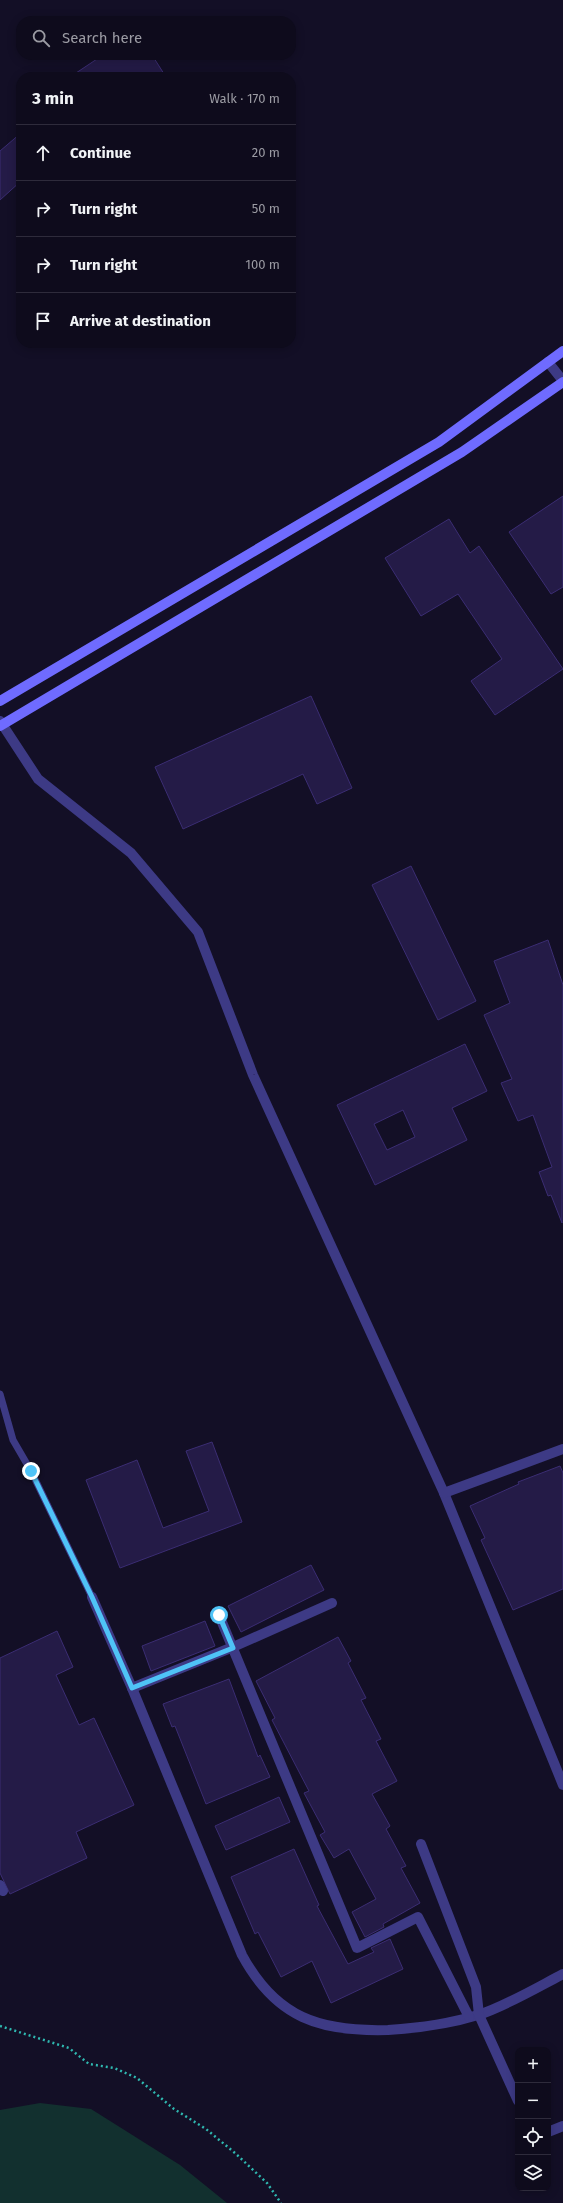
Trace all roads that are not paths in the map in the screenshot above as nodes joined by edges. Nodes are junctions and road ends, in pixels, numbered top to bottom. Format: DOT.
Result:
graph roads {
  1 [pos="563,351"];
  2 [pos="548,362"];
  3 [pos="563,382"];
  4 [pos="0,701"];
  5 [pos="1,723"];
  6 [pos="0,1394"];
  7 [pos="563,1449"];
  8 [pos="444,1493"];
  9 [pos="92,1597"];
  10 [pos="332,1603"];
  11 [pos="219,1615"];
  12 [pos="233,1648"];
  13 [pos="132,1688"];
  14 [pos="563,1785"];
  15 [pos="421,1844"];
  16 [pos="563,1974"];
  17 [pos="480,2015"];
  18 [pos="469,2017"];
  19 [pos="515,2094"];
  20 [pos="563,2126"];
  21 [pos="551,2131"];
  1 -- 2 [label="main road"];
  2 -- 3 [label="street"];
  2 -- 4 [label="main road"];
  3 -- 5 [label="main road"];
  5 -- 8 [label="street"];
  6 -- 9 [label="lane"];
  7 -- 8 [label="street"];
  8 -- 14 [label="street"];
  9 -- 13 [label="street"];
  10 -- 12 [label="street"];
  11 -- 12 [label="street"];
  12 -- 13 [label="street"];
  12 -- 18 [label="street"];
  13 -- 18 [label="street"];
  15 -- 17 [label="street"];
  16 -- 17 [label="street"];
  17 -- 18 [label="street"];
  17 -- 19 [label="street"];
  20 -- 21 [label="street"];
}
